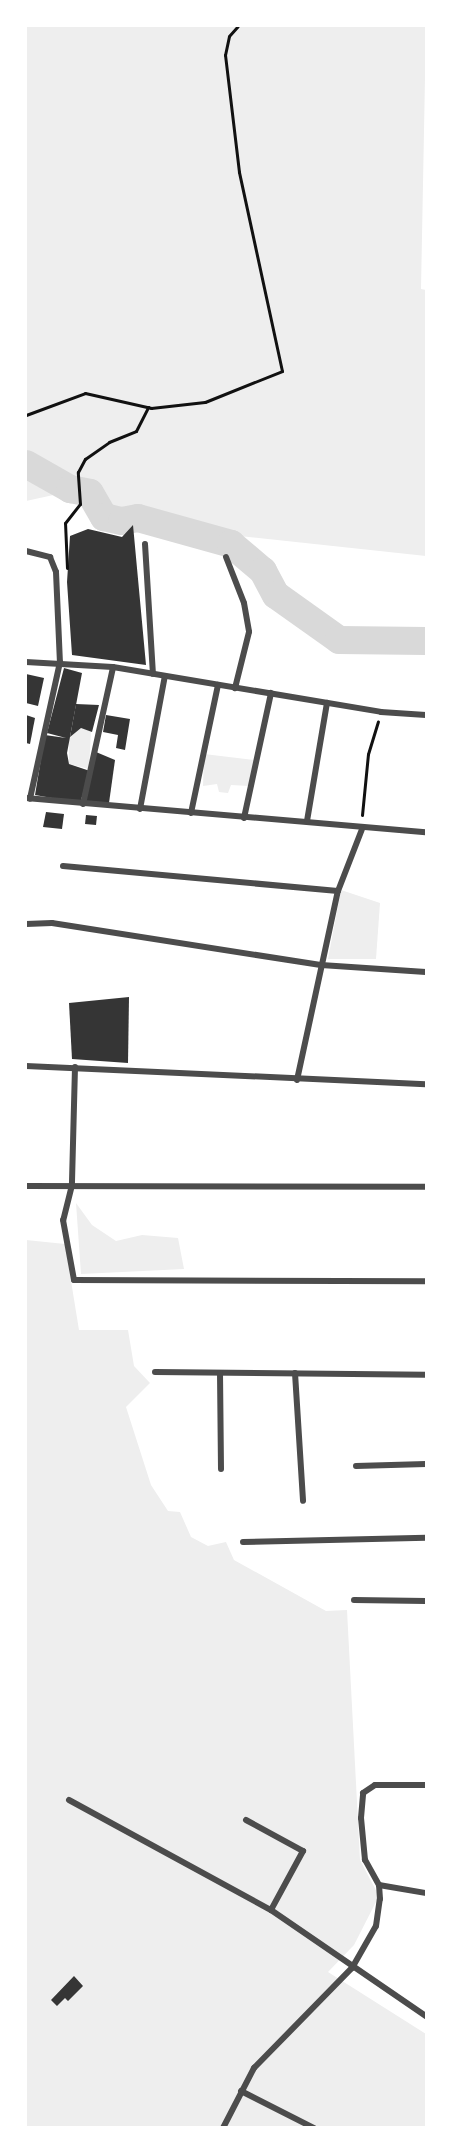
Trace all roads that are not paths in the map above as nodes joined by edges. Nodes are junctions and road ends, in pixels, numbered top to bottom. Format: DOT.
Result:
graph roads {
  1 [pos="145,544"];
  2 [pos="26,551"];
  3 [pos="226,558"];
  4 [pos="26,662"];
  5 [pos="60,662"];
  6 [pos="113,667"];
  7 [pos="153,674"];
  8 [pos="165,676"];
  9 [pos="218,685"];
  10 [pos="235,688"];
  11 [pos="271,693"];
  12 [pos="327,703"];
  13 [pos="426,715"];
  14 [pos="28,799"];
  15 [pos="83,804"];
  16 [pos="140,809"];
  17 [pos="191,813"];
  18 [pos="244,818"];
  19 [pos="307,821"];
  20 [pos="362,829"];
  21 [pos="426,832"];
  22 [pos="63,866"];
  23 [pos="338,891"];
  24 [pos="26,924"];
  25 [pos="321,965"];
  26 [pos="426,972"];
  27 [pos="26,1066"];
  28 [pos="75,1067"];
  29 [pos="297,1080"];
  30 [pos="426,1084"];
  31 [pos="72,1185"];
  32 [pos="26,1186"];
  33 [pos="426,1186"];
  34 [pos="426,1281"];
  35 [pos="155,1372"];
  36 [pos="220,1372"];
  37 [pos="295,1373"];
  38 [pos="426,1375"];
  39 [pos="426,1464"];
  40 [pos="356,1466"];
  41 [pos="221,1469"];
  42 [pos="303,1501"];
  43 [pos="426,1538"];
  44 [pos="243,1542"];
  45 [pos="354,1600"];
  46 [pos="426,1600"];
  47 [pos="426,1785"];
  48 [pos="69,1800"];
  49 [pos="246,1820"];
  50 [pos="379,1885"];
  51 [pos="426,1893"];
  52 [pos="271,1910"];
  53 [pos="352,1968"];
  54 [pos="425,2016"];
  55 [pos="241,2091"];
  56 [pos="222,2127"];
  57 [pos="314,2127"];
  1 -- 7 [label="street"];
  2 -- 5 [label="street"];
  3 -- 10 [label="street"];
  4 -- 5 [label="street"];
  5 -- 6 [label="street"];
  5 -- 14 [label="street"];
  6 -- 7 [label="street"];
  6 -- 15 [label="street"];
  7 -- 8 [label="street"];
  8 -- 9 [label="street"];
  8 -- 16 [label="street"];
  9 -- 10 [label="street"];
  9 -- 17 [label="street"];
  10 -- 11 [label="street"];
  11 -- 12 [label="street"];
  11 -- 18 [label="street"];
  12 -- 13 [label="street"];
  12 -- 19 [label="street"];
  14 -- 15 [label="street"];
  15 -- 16 [label="street"];
  16 -- 17 [label="street"];
  17 -- 18 [label="street"];
  18 -- 19 [label="street"];
  19 -- 20 [label="street"];
  20 -- 21 [label="street"];
  20 -- 23 [label="street"];
  22 -- 23 [label="street"];
  23 -- 25 [label="street"];
  24 -- 25 [label="street"];
  25 -- 26 [label="street"];
  25 -- 29 [label="street"];
  27 -- 28 [label="street"];
  28 -- 29 [label="street"];
  28 -- 31 [label="street"];
  29 -- 30 [label="street"];
  31 -- 32 [label="street"];
  31 -- 33 [label="street"];
  31 -- 34 [label="street"];
  35 -- 36 [label="street"];
  36 -- 37 [label="street"];
  36 -- 41 [label="street"];
  37 -- 38 [label="street"];
  37 -- 42 [label="street"];
  39 -- 40 [label="street"];
  43 -- 44 [label="street"];
  45 -- 46 [label="street"];
  47 -- 50 [label="street"];
  48 -- 52 [label="street"];
  49 -- 52 [label="street"];
  50 -- 51 [label="street"];
  50 -- 53 [label="street"];
  52 -- 53 [label="street"];
  53 -- 54 [label="street"];
  53 -- 55 [label="street"];
  55 -- 56 [label="street"];
  55 -- 57 [label="street"];
}
